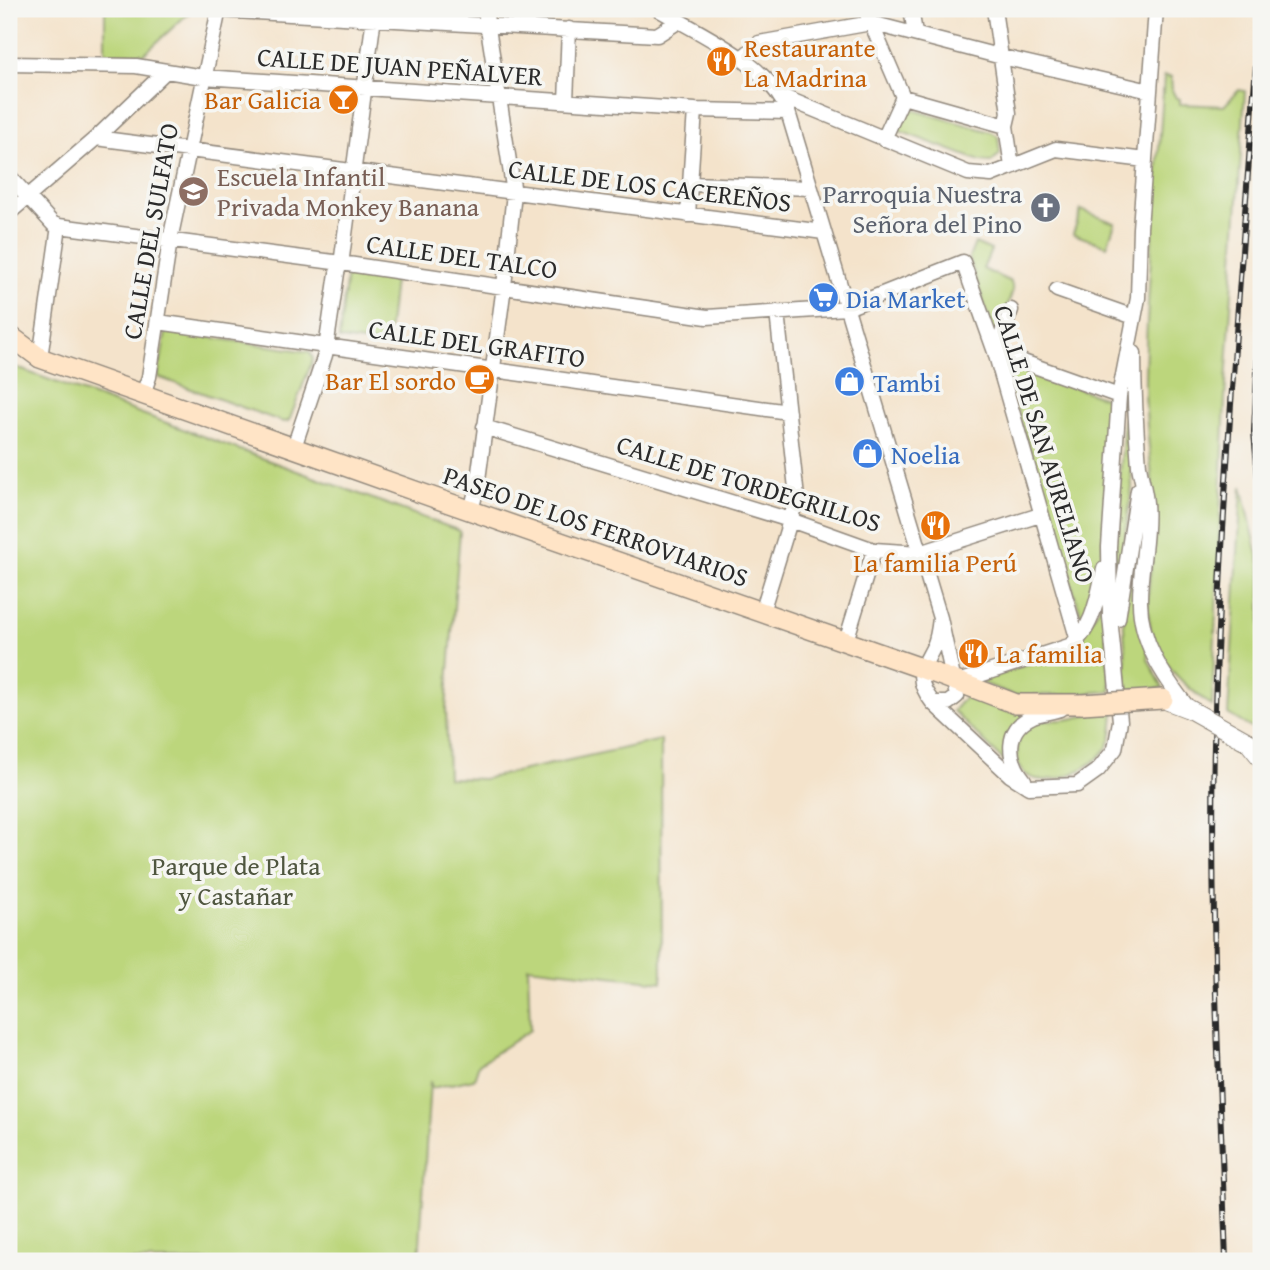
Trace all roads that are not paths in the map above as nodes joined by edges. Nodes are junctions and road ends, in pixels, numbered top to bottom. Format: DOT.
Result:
graph roads {
  1 [pos="219,9"];
  2 [pos="485,9"];
  3 [pos="658,9"];
  4 [pos="911,9"];
  5 [pos="994,9"];
  6 [pos="1156,9"];
  7 [pos="375,14"];
  8 [pos="868,16"];
  9 [pos="679,21"];
  10 [pos="488,26"];
  11 [pos="569,29"];
  12 [pos="915,33"];
  13 [pos="1002,57"];
  14 [pos="742,58"];
  15 [pos="9,64"];
  16 [pos="166,71"];
  17 [pos="203,77"];
  18 [pos="365,88"];
  19 [pos="1150,90"];
  20 [pos="781,96"];
  21 [pos="499,97"];
  22 [pos="903,97"];
  23 [pos="566,101"];
  24 [pos="695,110"];
  25 [pos="788,112"];
  26 [pos="1006,126"];
  27 [pos="96,138"];
  28 [pos="884,139"];
  29 [pos="188,150"];
  30 [pos="1145,160"];
  31 [pos="1012,167"];
  32 [pos="354,172"];
  33 [pos="9,176"];
  34 [pos="690,184"];
  35 [pos="811,188"];
  36 [pos="514,193"];
  37 [pos="28,197"];
  38 [pos="9,214"];
  39 [pos="688,215"];
  40 [pos="59,226"];
  41 [pos="824,232"];
  42 [pos="170,240"];
  43 [pos="963,262"];
  44 [pos="341,263"];
  45 [pos="504,286"];
  46 [pos="1057,290"];
  47 [pos="847,308"];
  48 [pos="1011,310"];
  49 [pos="777,312"];
  50 [pos="1134,317"];
  51 [pos="158,322"];
  52 [pos="9,335"];
  53 [pos="327,345"];
  54 [pos="9,351"];
  55 [pos="995,352"];
  56 [pos="40,358"];
  57 [pos="492,370"];
  58 [pos="143,394"];
  59 [pos="1119,396"];
  60 [pos="788,412"];
  61 [pos="484,427"];
  62 [pos="294,447"];
  63 [pos="1140,468"];
  64 [pos="471,511"];
  65 [pos="1040,515"];
  66 [pos="790,520"];
  67 [pos="1109,547"];
  68 [pos="874,550"];
  69 [pos="920,552"];
  70 [pos="762,612"];
  71 [pos="940,618"];
  72 [pos="846,641"];
  73 [pos="1078,641"];
  74 [pos="1114,651"];
  75 [pos="921,668"];
  76 [pos="955,680"];
  77 [pos="1163,699"];
  78 [pos="933,703"];
  79 [pos="1082,704"];
  80 [pos="1189,709"];
  81 [pos="1255,746"];
  82 [pos="1261,758"];
  83 [pos="1029,787"];
  1 -- 7 [label="street"];
  1 -- 17 [label="street, CALLE DEL SULFATO"];
  2 -- 10 [label="street"];
  3 -- 9 [label="street"];
  4 -- 12 [label="street"];
  5 -- 13 [label="street"];
  6 -- 19 [label="street"];
  7 -- 10 [label="street"];
  7 -- 18 [label="street"];
  8 -- 12 [label="street"];
  8 -- 14 [label="street"];
  8 -- 22 [label="street"];
  9 -- 11 [label="street"];
  9 -- 14 [label="street"];
  10 -- 11 [label="street"];
  10 -- 21 [label="street"];
  11 -- 23 [label="street"];
  12 -- 13 [label="street"];
  13 -- 19 [label="street"];
  13 -- 26 [label="street"];
  14 -- 20 [label="street"];
  15 -- 16 [label="street, CALLE DE JUAN PEÑALVER"];
  16 -- 17 [label="street, CALLE DE JUAN PEÑALVER"];
  16 -- 27 [label="street"];
  17 -- 18 [label="street, CALLE DE JUAN PEÑALVER"];
  17 -- 29 [label="street, CALLE DEL SULFATO"];
  18 -- 21 [label="street, CALLE DE JUAN PEÑALVER"];
  18 -- 32 [label="street"];
  19 -- 30 [label="street"];
  20 -- 25 [label="street"];
  20 -- 28 [label="street"];
  21 -- 23 [label="street, CALLE DE JUAN PEÑALVER"];
  21 -- 36 [label="street"];
  22 -- 26 [label="street"];
  22 -- 28 [label="street"];
  23 -- 24 [label="street, CALLE DE JUAN PEÑALVER"];
  24 -- 25 [label="street, CALLE DE JUAN PEÑALVER"];
  24 -- 34 [label="street"];
  25 -- 35 [label="street"];
  26 -- 31 [label="street"];
  27 -- 29 [label="street, CALLE DE LOS CACEREÑOS"];
  27 -- 37 [label="street"];
  28 -- 31 [label="street"];
  29 -- 32 [label="street, CALLE DE LOS CACEREÑOS"];
  29 -- 42 [label="street, CALLE DEL SULFATO"];
  30 -- 31 [label="street"];
  30 -- 50 [label="street"];
  32 -- 36 [label="street, CALLE DE LOS CACEREÑOS"];
  32 -- 44 [label="street"];
  33 -- 37 [label="street"];
  34 -- 35 [label="street"];
  34 -- 39 [label="street"];
  35 -- 41 [label="street"];
  36 -- 39 [label="street, CALLE DE LOS CACEREÑOS"];
  36 -- 45 [label="street"];
  37 -- 38 [label="street"];
  37 -- 40 [label="street"];
  39 -- 41 [label="street, CALLE DE LOS CACEREÑOS"];
  40 -- 42 [label="street, CALLE DEL TALCO"];
  40 -- 56 [label="street"];
  41 -- 47 [label="street"];
  42 -- 44 [label="street, CALLE DEL TALCO"];
  42 -- 51 [label="street, CALLE DEL SULFATO"];
  43 -- 47 [label="street, CALLE DEL TALCO"];
  43 -- 55 [label="street, CALLE DE SAN AURELIANO"];
  44 -- 45 [label="street, CALLE DEL TALCO"];
  44 -- 53 [label="street"];
  45 -- 49 [label="street, CALLE DEL TALCO"];
  45 -- 57 [label="street"];
  46 -- 50 [label="street"];
  47 -- 49 [label="street, CALLE DEL TALCO"];
  47 -- 69 [label="street"];
  48 -- 55 [label="street"];
  49 -- 60 [label="street"];
  50 -- 59 [label="street"];
  50 -- 63 [label="street"];
  51 -- 53 [label="street, CALLE DEL GRAFITO"];
  51 -- 58 [label="street, CALLE DEL SULFATO"];
  52 -- 56 [label="main road, PASEO DE LOS FERROVIARIOS"];
  53 -- 57 [label="street, CALLE DEL GRAFITO"];
  53 -- 62 [label="street"];
  54 -- 56 [label="main road"];
  55 -- 59 [label="street"];
  55 -- 65 [label="street, CALLE DE SAN AURELIANO"];
  56 -- 58 [label="main road, PASEO DE LOS FERROVIARIOS"];
  57 -- 60 [label="street, CALLE DEL GRAFITO"];
  57 -- 61 [label="street"];
  58 -- 62 [label="main road, PASEO DE LOS FERROVIARIOS"];
  59 -- 67 [label="street"];
  60 -- 66 [label="street"];
  61 -- 64 [label="street"];
  61 -- 66 [label="street, CALLE DE TORDEGRILLOS"];
  62 -- 64 [label="main road, PASEO DE LOS FERROVIARIOS"];
  63 -- 74 [label="street"];
  63 -- 80 [label="street"];
  64 -- 70 [label="main road, PASEO DE LOS FERROVIARIOS"];
  65 -- 69 [label="street, CALLE DE TORDEGRILLOS"];
  65 -- 73 [label="street, CALLE DE SAN AURELIANO"];
  66 -- 68 [label="street, CALLE DE TORDEGRILLOS"];
  66 -- 70 [label="street"];
  67 -- 73 [label="street"];
  67 -- 74 [label="street"];
  68 -- 69 [label="street, CALLE DE TORDEGRILLOS"];
  68 -- 72 [label="street"];
  69 -- 71 [label="street"];
  70 -- 72 [label="main road, PASEO DE LOS FERROVIARIOS"];
  71 -- 75 [label="street"];
  71 -- 76 [label="street"];
  72 -- 75 [label="main road, PASEO DE LOS FERROVIARIOS"];
  73 -- 76 [label="street"];
  74 -- 83 [label="street"];
  75 -- 76 [label="main road, PASEO DE LOS FERROVIARIOS"];
  75 -- 78 [label="street"];
  76 -- 78 [label="street"];
  76 -- 79 [label="main road, PASEO DE LOS FERROVIARIOS"];
  77 -- 79 [label="main road, PASEO DE LOS FERROVIARIOS, bridge"];
  77 -- 80 [label="street"];
  78 -- 83 [label="street"];
  79 -- 83 [label="street"];
  80 -- 81 [label="street, bridge"];
  81 -- 82 [label="street"];
}
